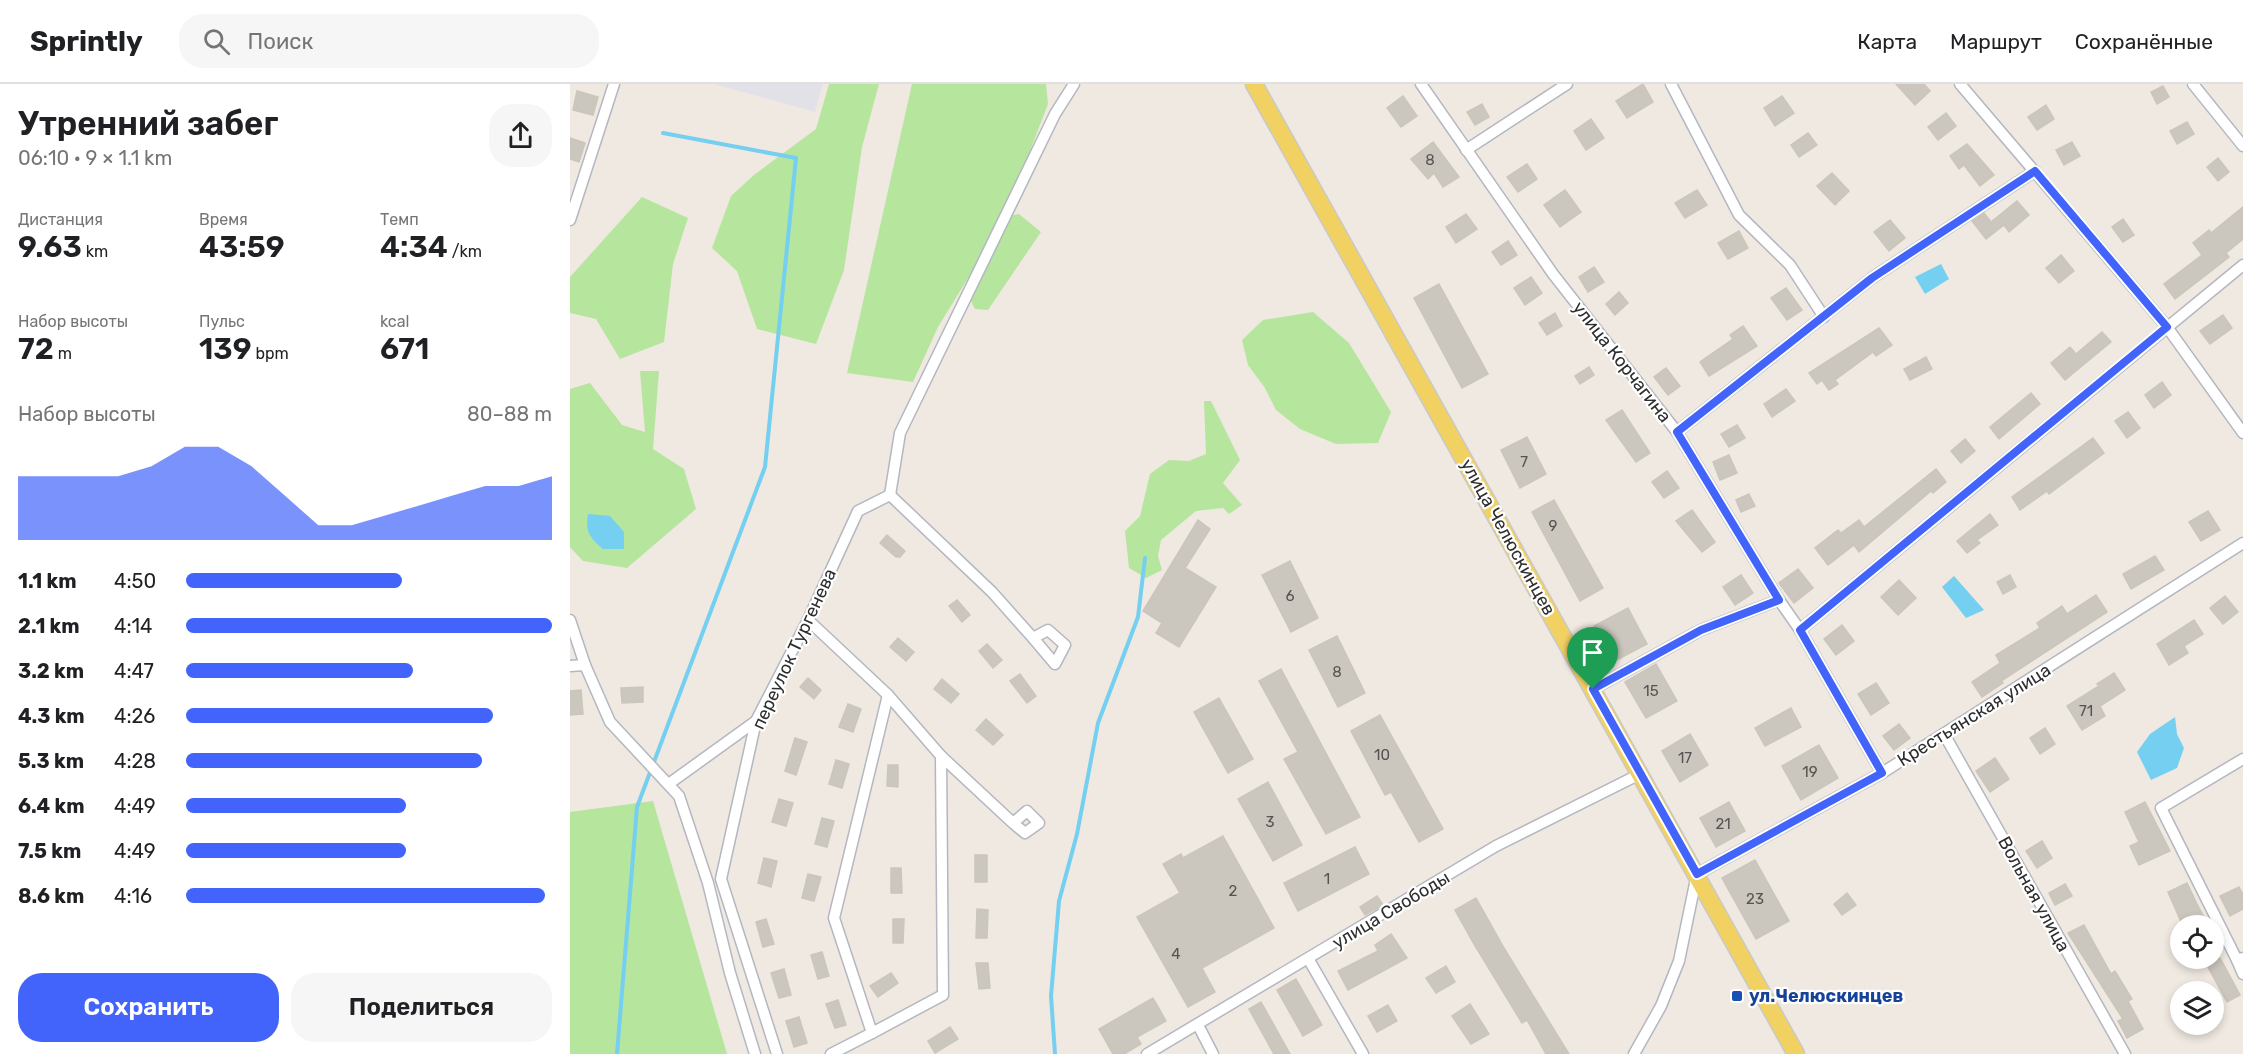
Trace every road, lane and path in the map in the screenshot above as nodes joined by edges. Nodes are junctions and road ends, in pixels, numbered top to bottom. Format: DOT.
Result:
graph roads {
  1 [pos="614,84"];
  2 [pos="1074,84"];
  3 [pos="1254,84"];
  4 [pos="1421,84"];
  5 [pos="1567,84"];
  6 [pos="1671,84"];
  7 [pos="1960,84"];
  8 [pos="2193,84"];
  9 [pos="2243,147"];
  10 [pos="1466,150"];
  11 [pos="2035,171"];
  12 [pos="570,220"];
  13 [pos="2243,265"];
  14 [pos="1824,317"];
  15 [pos="2167,327"];
  16 [pos="1677,432"];
  17 [pos="2243,433"];
  18 [pos="890,495"];
  19 [pos="2243,543"];
  20 [pos="1779,600"];
  21 [pos="570,620"];
  22 [pos="808,620"];
  23 [pos="1800,630"];
  24 [pos="1033,638"];
  25 [pos="585,665"];
  26 [pos="570,666"];
  27 [pos="1593,689"];
  28 [pos="888,695"];
  29 [pos="756,722"];
  30 [pos="1944,734"];
  31 [pos="941,756"];
  32 [pos="2243,759"];
  33 [pos="1882,773"];
  34 [pos="1640,774"];
  35 [pos="670,783"];
  36 [pos="1013,823"];
  37 [pos="1697,874"];
  38 [pos="721,879"];
  39 [pos="708,883"];
  40 [pos="2240,959"];
  41 [pos="1309,960"];
  42 [pos="2243,974"];
  43 [pos="1198,1025"];
  44 [pos="872,1033"];
  45 [pos="755,1054"];
  46 [pos="777,1054"];
  47 [pos="831,1054"];
  48 [pos="1147,1054"];
  49 [pos="1213,1054"];
  50 [pos="1363,1054"];
  51 [pos="1634,1054"];
  52 [pos="1796,1054"];
  53 [pos="2125,1054"];
  1 -- 12 [label="street"];
  2 -- 18 [label="street"];
  3 -- 27 [label="main road, улица Челюскинцев"];
  4 -- 10 [label="street, улица Корчагина"];
  5 -- 10 [label="street"];
  6 -- 14 [label="street"];
  7 -- 11 [label="street"];
  8 -- 9 [label="street"];
  10 -- 16 [label="street, улица Корчагина"];
  11 -- 14 [label="street"];
  11 -- 15 [label="street"];
  13 -- 15 [label="street"];
  14 -- 16 [label="street"];
  15 -- 17 [label="street"];
  15 -- 23 [label="street"];
  16 -- 20 [label="street, улица Корчагина"];
  18 -- 22 [label="street, переулок Тургенева"];
  18 -- 24 [label="street"];
  19 -- 30 [label="street, Крестьянская улица"];
  20 -- 23 [label="street, улица Корчагина"];
  20 -- 27 [label="street"];
  21 -- 25 [label="street"];
  22 -- 28 [label="street"];
  22 -- 29 [label="street, переулок Тургенева"];
  23 -- 33 [label="street, улица Корчагина"];
  25 -- 26 [label="street"];
  25 -- 35 [label="street"];
  27 -- 34 [label="main road, улица Челюскинцев"];
  28 -- 31 [label="street"];
  28 -- 44 [label="street"];
  29 -- 35 [label="street"];
  29 -- 38 [label="street, переулок Тургенева"];
  30 -- 33 [label="street, Крестьянская улица"];
  30 -- 53 [label="street, Вольная улица"];
  31 -- 36 [label="street"];
  31 -- 44 [label="street"];
  32 -- 40 [label="street"];
  33 -- 37 [label="street, Крестьянская улица"];
  34 -- 37 [label="main road, улица Челюскинцев"];
  34 -- 41 [label="street, улица Свободы"];
  35 -- 39 [label="street"];
  37 -- 51 [label="street"];
  37 -- 52 [label="main road, улица Челюскинцев"];
  38 -- 39 [label="street"];
  38 -- 46 [label="street"];
  39 -- 45 [label="street"];
  40 -- 42 [label="street"];
  41 -- 43 [label="street, улица Свободы"];
  41 -- 50 [label="street"];
  43 -- 48 [label="street, улица Свободы"];
  43 -- 49 [label="street"];
  44 -- 47 [label="street"];
}
